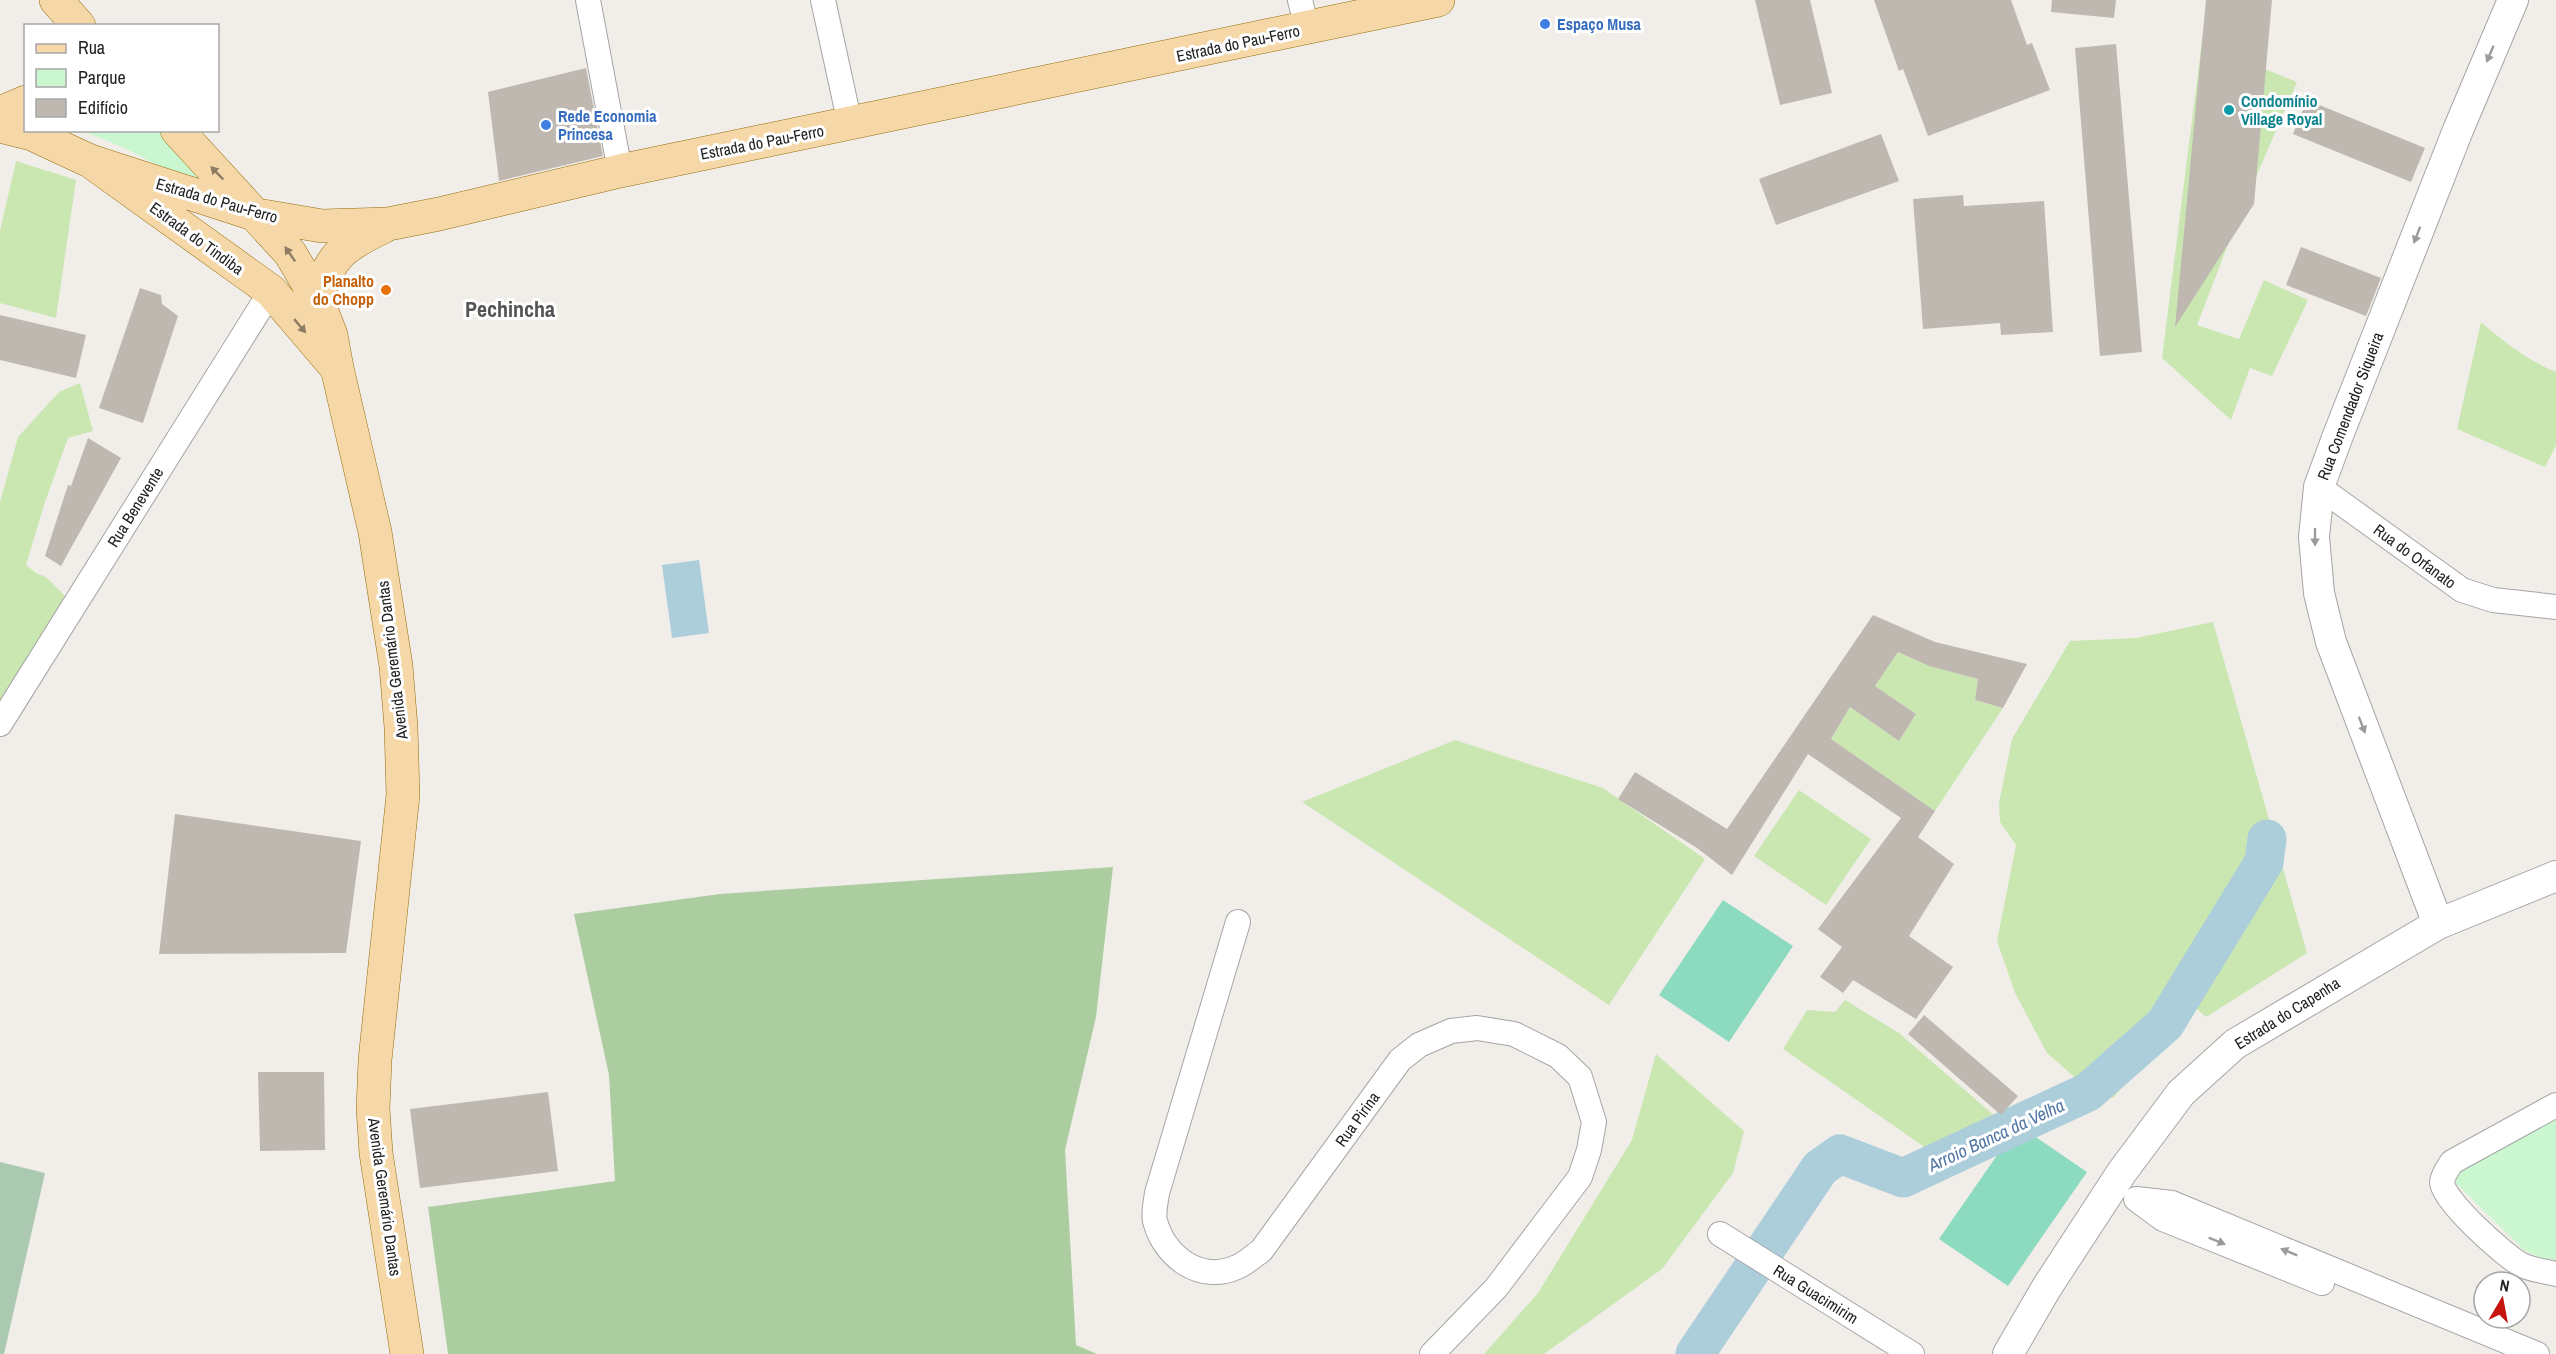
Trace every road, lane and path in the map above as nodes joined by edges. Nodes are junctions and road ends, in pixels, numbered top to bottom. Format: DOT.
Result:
graph roads {
  1 [pos="588,0"];
  2 [pos="823,0"];
  3 [pos="1438,0"];
  4 [pos="2513,0"];
  5 [pos="1303,14"];
  6 [pos="24,103"];
  7 [pos="0,113"];
  8 [pos="850,124"];
  9 [pos="0,126"];
  10 [pos="179,132"];
  11 [pos="90,161"];
  12 [pos="620,171"];
  13 [pos="257,214"];
  14 [pos="388,224"];
  15 [pos="271,291"];
  16 [pos="317,299"];
  17 [pos="336,368"];
  18 [pos="2319,487"];
  19 [pos="2556,607"];
  20 [pos="0,724"];
  21 [pos="2556,876"];
  22 [pos="1238,922"];
  23 [pos="2439,924"];
  24 [pos="2556,1105"];
  25 [pos="2124,1194"];
  26 [pos="1720,1234"];
  27 [pos="2556,1274"];
  28 [pos="2465,1332"];
  29 [pos="407,1354"];
  30 [pos="1432,1354"];
  31 [pos="1912,1354"];
  32 [pos="2008,1354"];
  33 [pos="2500,1354"];
  34 [pos="2537,1354"];
  1 -- 12 [label="street"];
  2 -- 8 [label="street"];
  3 -- 5 [label="main road, Estrada do Pau-Ferro"];
  4 -- 18 [label="street, Rua Comendador Siqueira, one-way"];
  5 -- 8 [label="main road, Estrada do Pau-Ferro"];
  6 -- 7 [label="main road"];
  8 -- 12 [label="main road, Estrada do Pau-Ferro"];
  9 -- 11 [label="main road, Estrada do Tindiba"];
  13 -- 10 [label="main road, Avenida Geremário Dantas, one-way"];
  11 -- 13 [label="main road, Estrada do Pau-Ferro"];
  11 -- 15 [label="main road, Estrada do Tindiba"];
  12 -- 14 [label="main road, Estrada do Pau-Ferro"];
  13 -- 14 [label="main road, Estrada do Pau-Ferro"];
  16 -- 13 [label="main road, Avenida Geremário Dantas, one-way"];
  14 -- 16 [label="main road"];
  15 -- 17 [label="main road, Estrada do Tindiba, one-way"];
  15 -- 20 [label="street, Rua Benevente"];
  16 -- 17 [label="main road, Avenida Geremário Dantas"];
  17 -- 29 [label="main road, Avenida Geremário Dantas"];
  18 -- 19 [label="street, Rua do Orfanato"];
  18 -- 23 [label="street, Rua Comendador Siqueira, one-way"];
  21 -- 23 [label="street, Estrada do Capenha"];
  22 -- 30 [label="street, Rua Pirina"];
  23 -- 25 [label="street, Estrada do Capenha"];
  24 -- 27 [label="street"];
  25 -- 28 [label="street"];
  25 -- 32 [label="street, Estrada do Capenha"];
  26 -- 31 [label="street, Rua Guacimirim"];
  28 -- 33 [label="street"];
  28 -- 34 [label="street"];
}
